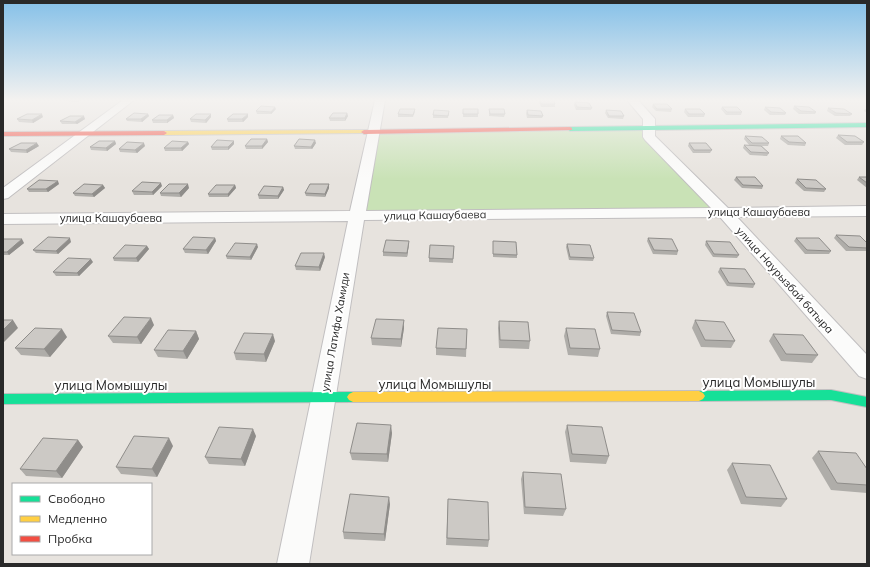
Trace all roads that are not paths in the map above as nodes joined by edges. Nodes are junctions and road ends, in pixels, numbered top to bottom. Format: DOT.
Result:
graph roads {
  1 [pos="93,126"];
  2 [pos="375,126"];
  3 [pos="834,126"];
  4 [pos="649,129"];
  5 [pos="374,132"];
  6 [pos="3,134"];
  7 [pos="83,134"];
  8 [pos="3,195"];
  9 [pos="867,211"];
  10 [pos="724,212"];
  11 [pos="356,216"];
  12 [pos="3,219"];
  13 [pos="867,370"];
  14 [pos="323,398"];
  15 [pos="3,399"];
  16 [pos="867,402"];
  17 [pos="294,564"];
  1 -- 7 [label="street"];
  2 -- 5 [label="street, улица Латифа Хамиди"];
  3 -- 4 [label="street"];
  4 -- 5 [label="street"];
  4 -- 10 [label="street, улица Наурызбай батыра"];
  5 -- 7 [label="street"];
  5 -- 11 [label="street, улица Латифа Хамиди"];
  6 -- 7 [label="street"];
  7 -- 8 [label="street"];
  9 -- 10 [label="street, улица Кашаубаева"];
  10 -- 11 [label="street, улица Кашаубаева"];
  10 -- 13 [label="street, улица Наурызбай батыра"];
  11 -- 12 [label="street, улица Кашаубаева"];
  11 -- 14 [label="street, улица Латифа Хамиди"];
  14 -- 15 [label="street, улица Момышулы"];
  14 -- 16 [label="street, улица Момышулы"];
  14 -- 17 [label="street, улица Латифа Хамиди"];
}
